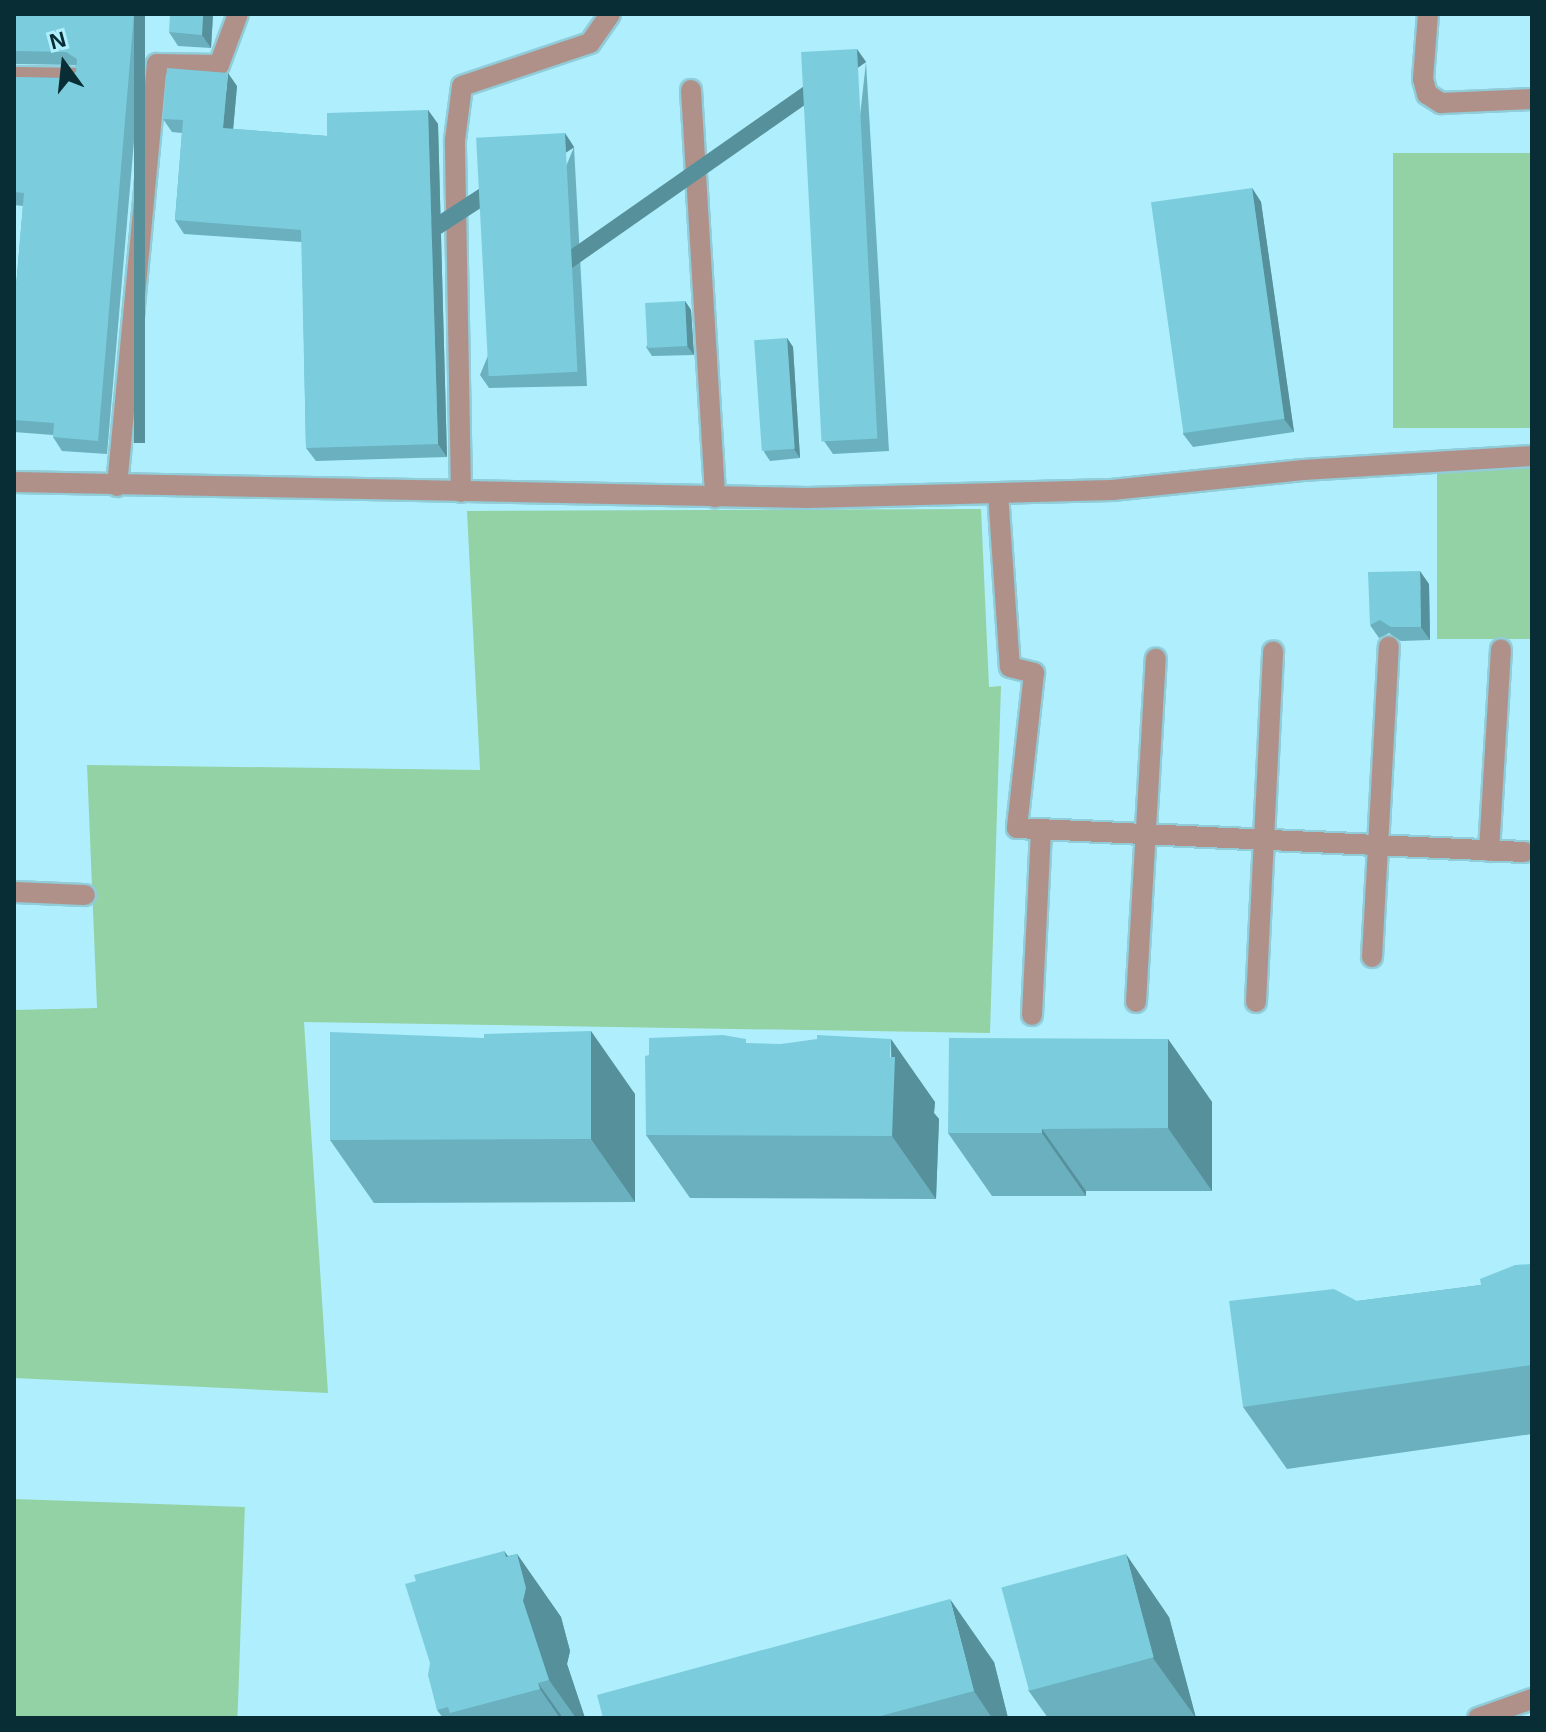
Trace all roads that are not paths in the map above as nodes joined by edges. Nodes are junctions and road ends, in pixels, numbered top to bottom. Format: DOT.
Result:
graph roads {
  1 [pos="238,14"];
  2 [pos="610,14"];
  3 [pos="1428,14"];
  4 [pos="14,77"];
  5 [pos="75,78"];
  6 [pos="691,90"];
  7 [pos="1532,99"];
  8 [pos="1532,456"];
  9 [pos="14,482"];
  10 [pos="117,486"];
  11 [pos="461,492"];
  12 [pos="998,493"];
  13 [pos="715,497"];
  14 [pos="1389,646"];
  15 [pos="1501,649"];
  16 [pos="1273,651"];
  17 [pos="1156,659"];
  18 [pos="1041,829"];
  19 [pos="1146,834"];
  20 [pos="1264,840"];
  21 [pos="1378,845"];
  22 [pos="1489,851"];
  23 [pos="1524,852"];
  24 [pos="14,892"];
  25 [pos="85,895"];
  26 [pos="1372,957"];
  27 [pos="1136,1002"];
  28 [pos="1256,1002"];
  29 [pos="1032,1015"];
  30 [pos="1532,1699"];
  31 [pos="1478,1718"];
  1 -- 10 [label="street"];
  2 -- 11 [label="street"];
  3 -- 7 [label="street"];
  4 -- 5 [label="street"];
  6 -- 13 [label="street"];
  8 -- 12 [label="street"];
  9 -- 10 [label="street"];
  10 -- 11 [label="street"];
  11 -- 13 [label="street"];
  12 -- 13 [label="street"];
  12 -- 18 [label="street"];
  14 -- 21 [label="street"];
  15 -- 22 [label="street"];
  16 -- 20 [label="street"];
  17 -- 19 [label="street"];
  18 -- 19 [label="street"];
  18 -- 29 [label="street"];
  19 -- 20 [label="street"];
  19 -- 27 [label="street"];
  20 -- 21 [label="street"];
  20 -- 28 [label="street"];
  21 -- 22 [label="street"];
  21 -- 26 [label="street"];
  22 -- 23 [label="street"];
  24 -- 25 [label="street"];
  30 -- 31 [label="street"];
}
